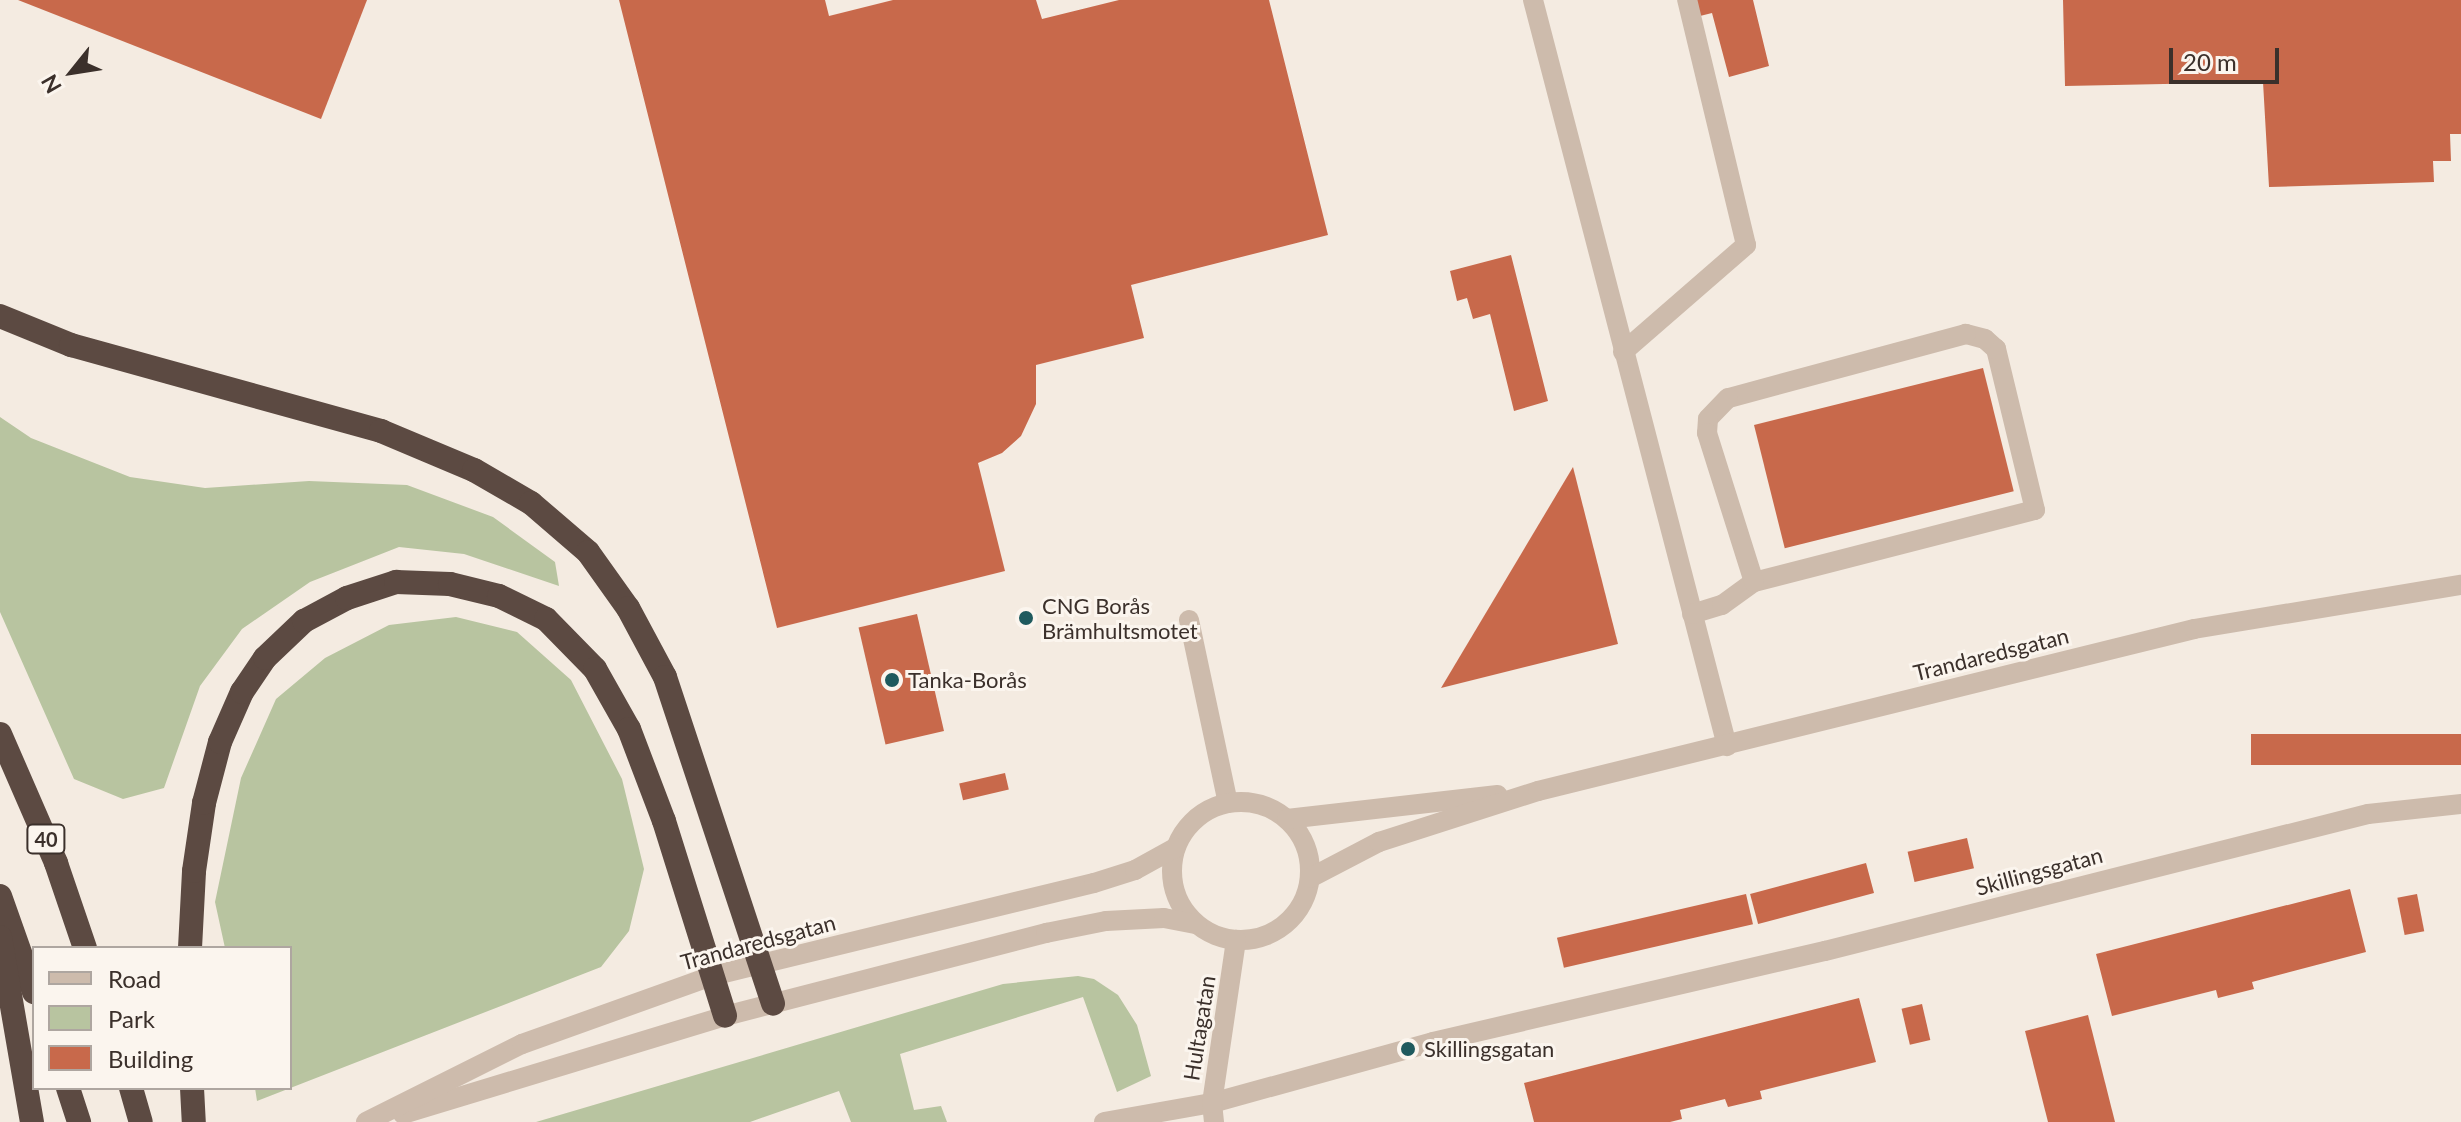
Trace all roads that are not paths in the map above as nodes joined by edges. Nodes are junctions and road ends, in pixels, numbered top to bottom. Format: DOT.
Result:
graph roads {
  1 [pos="1533,0"];
  2 [pos="1687,0"];
  3 [pos="0,316"];
  4 [pos="1623,352"];
  5 [pos="1754,582"];
  6 [pos="2461,585"];
  7 [pos="1692,614"];
  8 [pos="1189,620"];
  9 [pos="0,734"];
  10 [pos="1727,746"];
  11 [pos="1538,791"];
  12 [pos="1228,803"];
  13 [pos="2461,804"];
  14 [pos="1287,819"];
  15 [pos="1175,848"];
  16 [pos="1310,878"];
  17 [pos="0,896"];
  18 [pos="1196,924"];
  19 [pos="0,937"];
  20 [pos="1236,940"];
  21 [pos="84,946"];
  22 [pos="190,946"];
  23 [pos="760,963"];
  24 [pos="712,976"];
  25 [pos="32,986"];
  26 [pos="773,1004"];
  27 [pos="725,1016"];
  28 [pos="69,1090"];
  29 [pos="132,1090"];
  30 [pos="192,1090"];
  31 [pos="1213,1112"];
  32 [pos="32,1122"];
  33 [pos="79,1122"];
  34 [pos="141,1122"];
  35 [pos="194,1122"];
  36 [pos="366,1122"];
  37 [pos="377,1122"];
  38 [pos="1104,1122"];
  1 -- 4 [label="street"];
  2 -- 4 [label="street"];
  3 -- 23 [label="highway"];
  4 -- 7 [label="street"];
  5 -- 5 [label="street"];
  5 -- 7 [label="street"];
  6 -- 10 [label="street, Trandaredsgatan"];
  7 -- 10 [label="street"];
  8 -- 12 [label="street"];
  9 -- 21 [label="highway, 40"];
  10 -- 11 [label="street, Trandaredsgatan"];
  11 -- 14 [label="street, Trandaredsgatan"];
  11 -- 16 [label="street, Trandaredsgatan"];
  12 -- 14 [label="street, Trandaredsgatan"];
  12 -- 15 [label="street, Trandaredsgatan"];
  13 -- 31 [label="street, Skillingsgatan"];
  14 -- 16 [label="street"];
  15 -- 18 [label="street"];
  15 -- 23 [label="street, Trandaredsgatan"];
  16 -- 20 [label="street"];
  17 -- 25 [label="highway"];
  18 -- 20 [label="street"];
  18 -- 26 [label="street"];
  19 -- 32 [label="highway"];
  20 -- 31 [label="street, Hultagatan"];
  22 -- 24 [label="highway"];
  23 -- 24 [label="street, Trandaredsgatan"];
  23 -- 26 [label="highway"];
  24 -- 27 [label="highway"];
  24 -- 36 [label="street, Trandaredsgatan"];
  26 -- 27 [label="street"];
  27 -- 37 [label="street"];
  28 -- 33 [label="highway"];
  29 -- 34 [label="highway"];
  30 -- 35 [label="highway"];
  31 -- 38 [label="street, Skillingsgatan"];
}
